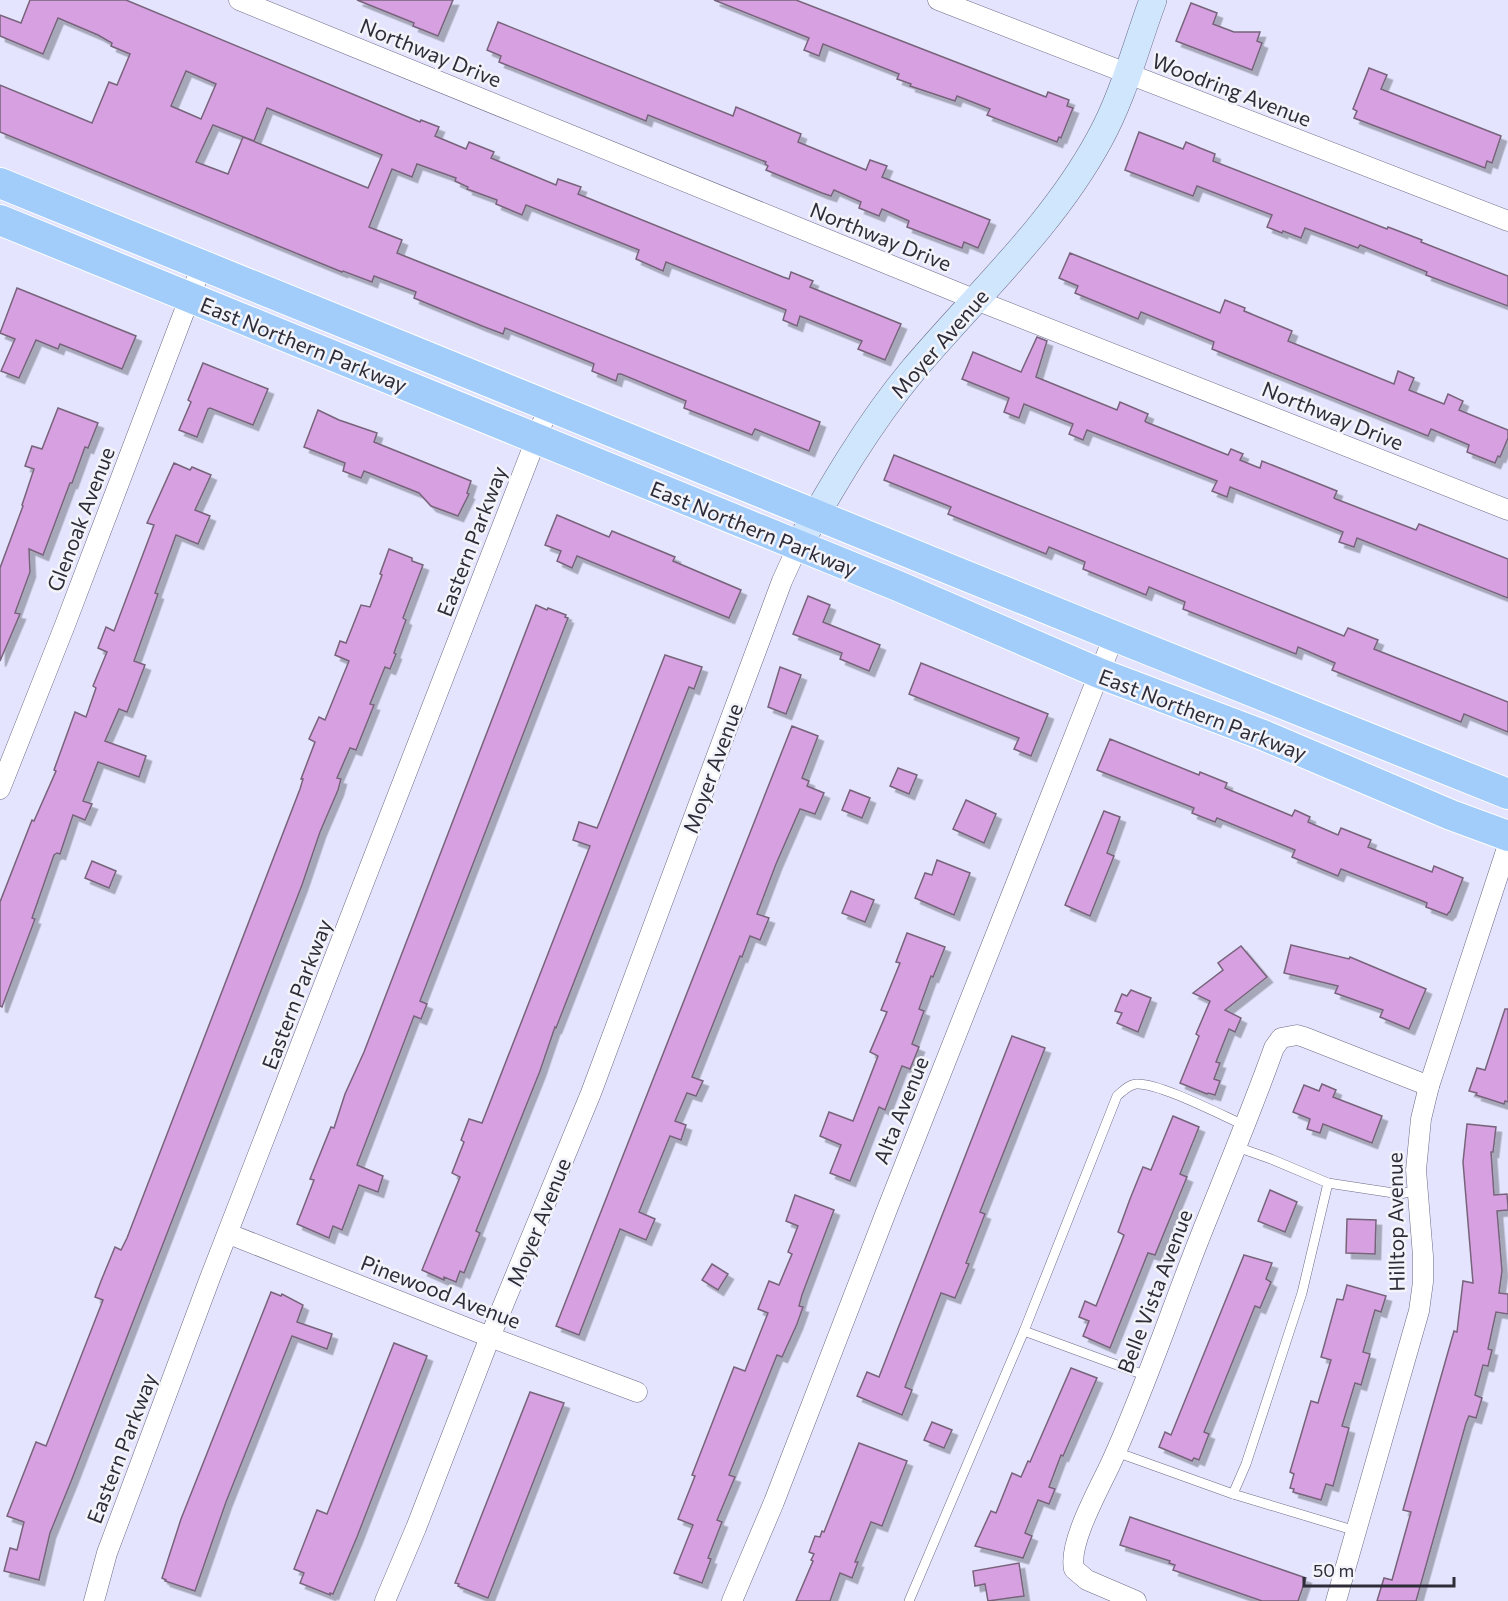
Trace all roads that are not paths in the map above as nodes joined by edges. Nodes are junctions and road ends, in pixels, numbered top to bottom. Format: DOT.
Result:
graph roads {
  1 [pos="239,0"];
  2 [pos="938,0"];
  3 [pos="1153,0"];
  4 [pos="1126,74"];
  5 [pos="0,183"];
  6 [pos="0,220"];
  7 [pos="1508,221"];
  8 [pos="202,265"];
  9 [pos="190,298"];
  10 [pos="976,300"];
  11 [pos="549,406"];
  12 [pos="536,439"];
  13 [pos="1508,510"];
  14 [pos="816,514"];
  15 [pos="798,546"];
  16 [pos="1114,636"];
  17 [pos="1099,673"];
  18 [pos="0,789"];
  19 [pos="1508,794"];
  20 [pos="1508,836"];
  21 [pos="1508,845"];
  22 [pos="1429,1086"];
  23 [pos="1246,1126"];
  24 [pos="1237,1146"];
  25 [pos="1328,1184"];
  26 [pos="1418,1190"];
  27 [pos="229,1234"];
  28 [pos="1024,1331"];
  29 [pos="490,1337"];
  30 [pos="1147,1376"];
  31 [pos="637,1392"];
  32 [pos="1116,1452"];
  33 [pos="1233,1494"];
  34 [pos="1356,1531"];
  35 [pos="94,1601"];
  36 [pos="385,1601"];
  37 [pos="732,1601"];
  38 [pos="909,1601"];
  39 [pos="1136,1601"];
  40 [pos="1336,1601"];
  1 -- 10 [label="street, Northway Drive"];
  2 -- 4 [label="street, Woodring Avenue"];
  3 -- 4 [label="street, Moyer Avenue"];
  4 -- 7 [label="street, Woodring Avenue"];
  4 -- 10 [label="street, Moyer Avenue"];
  5 -- 8 [label="main road, East Northern Parkway"];
  6 -- 9 [label="main road, East Northern Parkway"];
  8 -- 9 [label="street, Glenoak Avenue"];
  8 -- 11 [label="main road, East Northern Parkway"];
  9 -- 12 [label="main road, East Northern Parkway"];
  9 -- 18 [label="street, Glenoak Avenue"];
  10 -- 13 [label="street, Northway Drive"];
  10 -- 14 [label="street, Moyer Avenue"];
  11 -- 12 [label="street, Eastern Parkway"];
  11 -- 14 [label="main road, East Northern Parkway"];
  12 -- 15 [label="main road, East Northern Parkway"];
  12 -- 27 [label="street, Eastern Parkway"];
  14 -- 15 [label="street, Moyer Avenue"];
  14 -- 16 [label="main road, East Northern Parkway"];
  15 -- 17 [label="main road, East Northern Parkway"];
  15 -- 29 [label="street, Moyer Avenue"];
  16 -- 17 [label="street, Alta Avenue"];
  16 -- 19 [label="main road, East Northern Parkway"];
  17 -- 20 [label="main road, East Northern Parkway"];
  17 -- 37 [label="street, Alta Avenue"];
  21 -- 22 [label="street, Hilltop Avenue"];
  22 -- 23 [label="street, Belle Vista Avenue"];
  22 -- 26 [label="street, Hilltop Avenue"];
  23 -- 24 [label="street, Belle Vista Avenue"];
  23 -- 28 [label="lane"];
  24 -- 25 [label="lane"];
  24 -- 30 [label="street, Belle Vista Avenue"];
  25 -- 26 [label="lane"];
  25 -- 33 [label="lane"];
  26 -- 34 [label="street, Hilltop Avenue"];
  27 -- 29 [label="street, Pinewood Avenue"];
  27 -- 35 [label="street, Eastern Parkway"];
  28 -- 30 [label="lane"];
  28 -- 38 [label="lane"];
  29 -- 31 [label="street, Pinewood Avenue"];
  29 -- 36 [label="street, Moyer Avenue"];
  30 -- 32 [label="street, Belle Vista Avenue"];
  32 -- 33 [label="lane"];
  32 -- 39 [label="street, Belle Vista Avenue"];
  33 -- 34 [label="lane"];
  34 -- 40 [label="street, Hilltop Avenue"];
}
